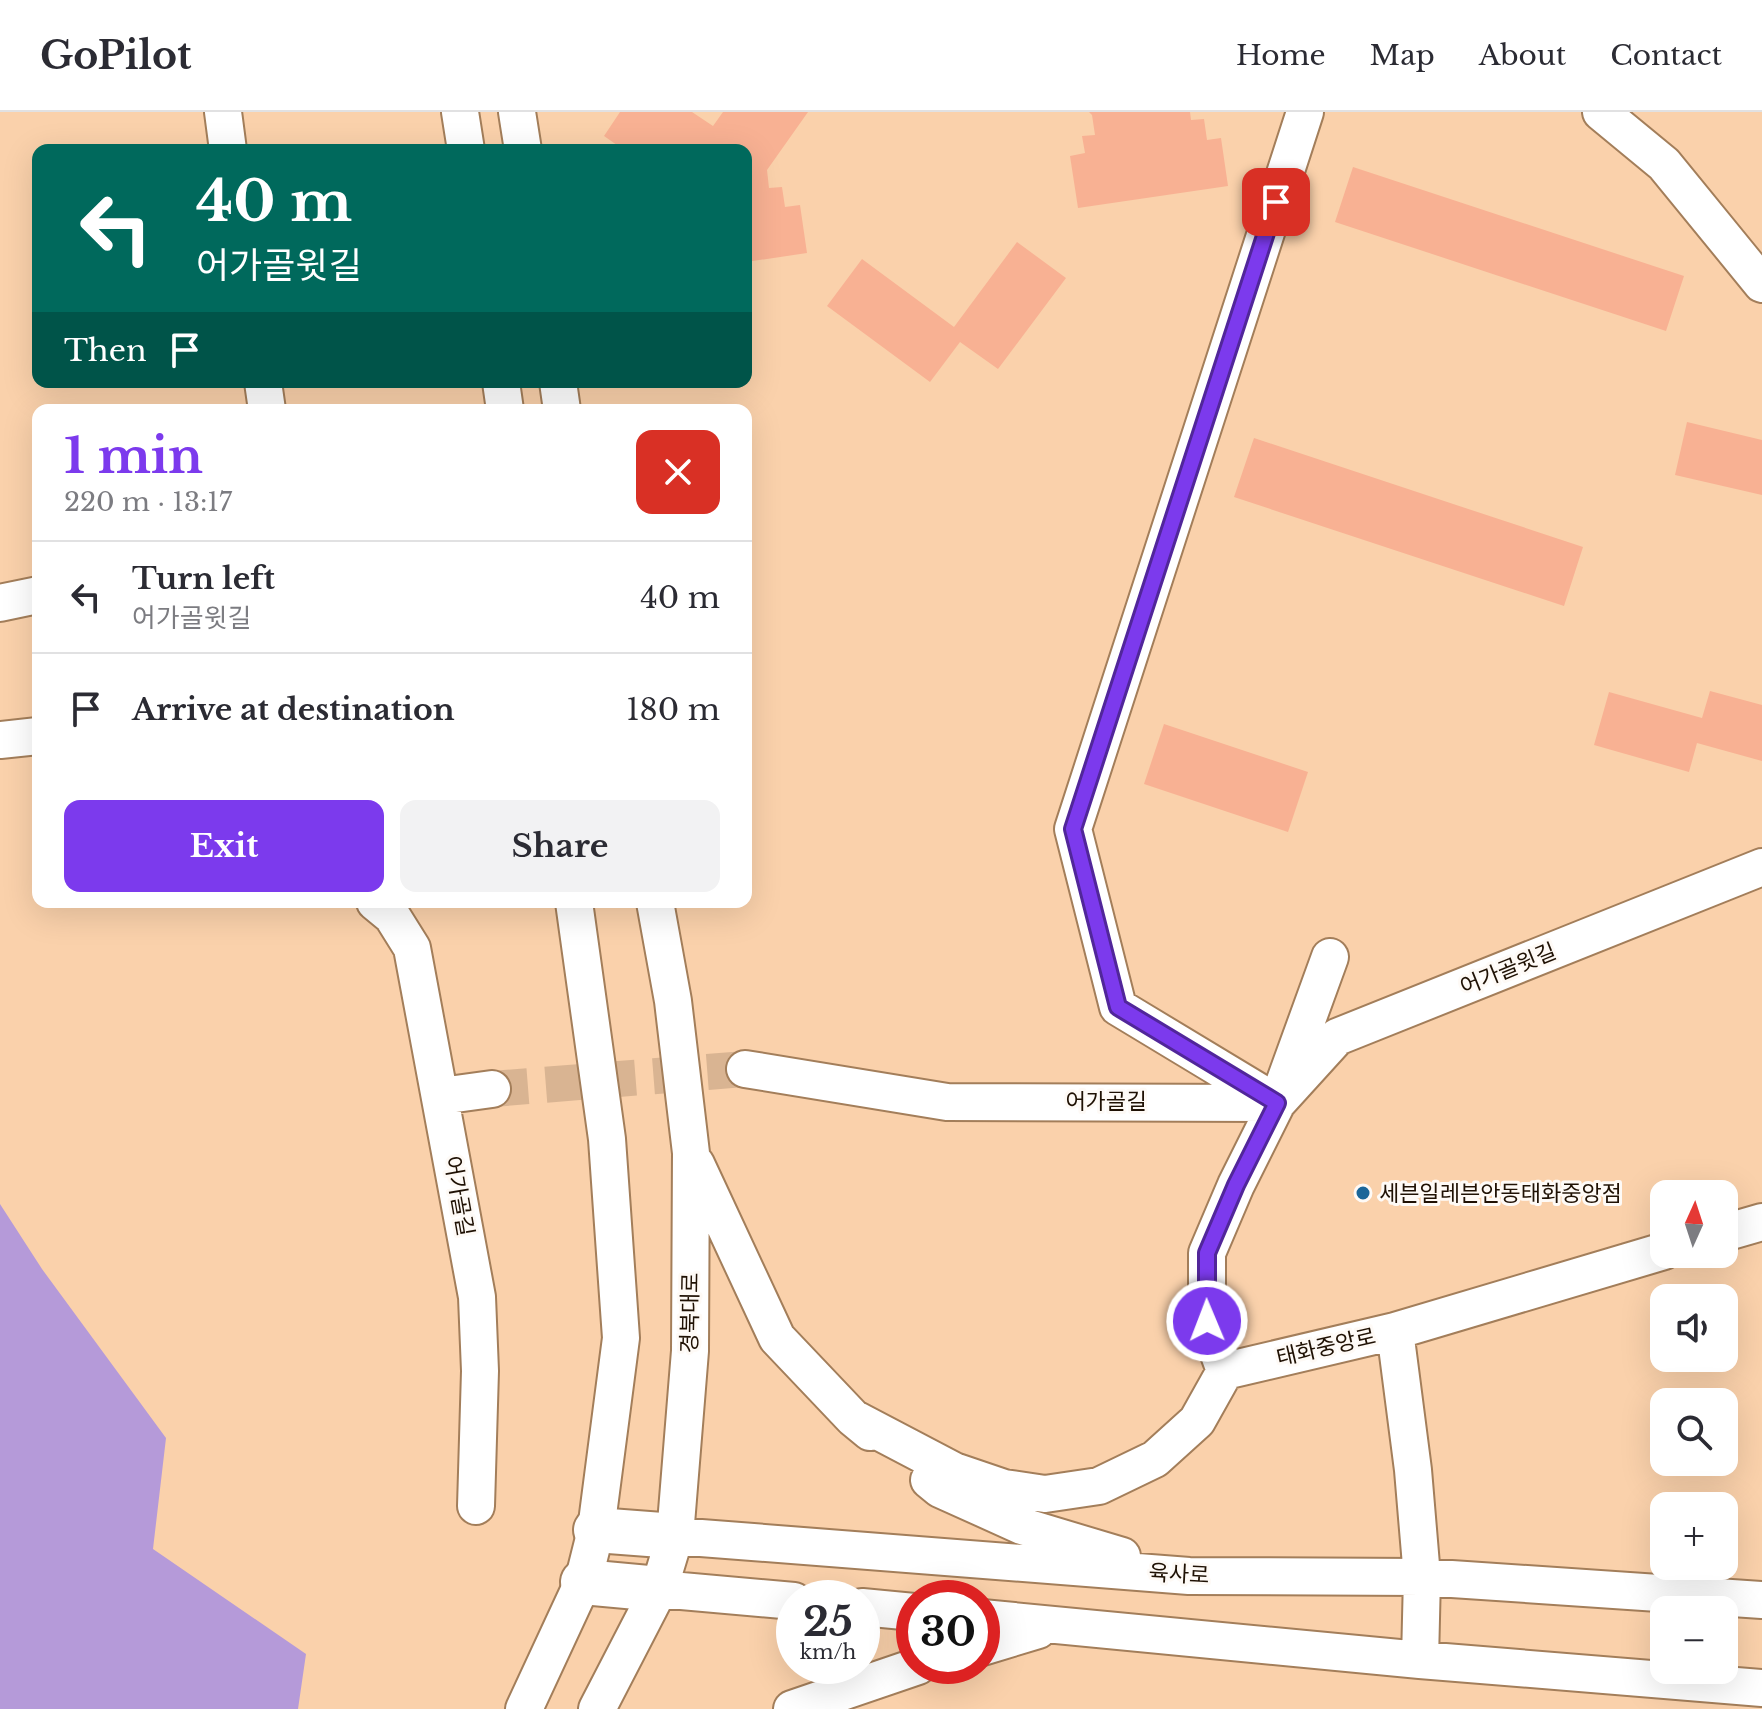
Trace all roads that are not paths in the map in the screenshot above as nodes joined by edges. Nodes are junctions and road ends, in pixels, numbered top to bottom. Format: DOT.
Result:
graph roads {
  1 [pos="223,112"];
  2 [pos="460,112"];
  3 [pos="517,112"];
  4 [pos="1305,112"];
  5 [pos="1601,112"];
  6 [pos="227,144"];
  7 [pos="465,144"];
  8 [pos="522,144"];
  9 [pos="1762,284"];
  10 [pos="32,596"];
  11 [pos="0,603"];
  12 [pos="32,737"];
  13 [pos="0,740"];
  14 [pos="1762,867"];
  15 [pos="382,908"];
  16 [pos="575,908"];
  17 [pos="656,908"];
  18 [pos="1330,957"];
  19 [pos="745,1069"];
  20 [pos="492,1089"];
  21 [pos="441,1096"];
  22 [pos="1277,1103"];
  23 [pos="691,1153"];
  24 [pos="1762,1222"];
  25 [pos="1738,1229"];
  26 [pos="1650,1255"];
  27 [pos="1395,1331"];
  28 [pos="1225,1371"];
  29 [pos="853,1418"];
  30 [pos="476,1506"];
  31 [pos="596,1530"];
  32 [pos="675,1536"];
  33 [pos="1189,1576"];
  34 [pos="1422,1577"];
  35 [pos="583,1582"];
  36 [pos="659,1589"];
  37 [pos="776,1599"];
  38 [pos="1762,1600"];
  39 [pos="1000,1620"];
  40 [pos="1058,1625"];
  41 [pos="1000,1642"];
  42 [pos="1420,1660"];
  43 [pos="896,1674"];
  44 [pos="1762,1688"];
  45 [pos="524,1709"];
  46 [pos="597,1709"];
  47 [pos="792,1709"];
  1 -- 6 [label="street"];
  2 -- 7 [label="street"];
  3 -- 8 [label="street"];
  4 -- 22 [label="street"];
  5 -- 9 [label="street"];
  10 -- 11 [label="street"];
  12 -- 13 [label="street"];
  14 -- 22 [label="street, 어가골윗길"];
  15 -- 21 [label="street, 어가골길"];
  16 -- 31 [label="street"];
  17 -- 23 [label="street, 경북대로"];
  18 -- 22 [label="street, 어가골윗길"];
  19 -- 22 [label="street, 어가골길"];
  20 -- 21 [label="street"];
  21 -- 30 [label="street, 어가골길"];
  22 -- 28 [label="street, 어가골윗길"];
  23 -- 29 [label="street"];
  23 -- 32 [label="street, 경북대로"];
  24 -- 25 [label="street"];
  26 -- 27 [label="street, 태화중앙로"];
  27 -- 28 [label="street, 태화중앙로"];
  27 -- 34 [label="street"];
  28 -- 29 [label="street"];
  29 -- 33 [label="street"];
  31 -- 32 [label="main road, 육사로"];
  31 -- 35 [label="street"];
  32 -- 33 [label="street, 육사로"];
  32 -- 36 [label="street, 경북대로"];
  33 -- 34 [label="street, 육사로"];
  34 -- 38 [label="street, 육사로"];
  34 -- 42 [label="street"];
  35 -- 36 [label="main road"];
  35 -- 45 [label="street"];
  36 -- 37 [label="street"];
  36 -- 46 [label="street, 경북대로"];
  39 -- 40 [label="street"];
  40 -- 41 [label="street"];
  40 -- 42 [label="street"];
  42 -- 44 [label="street"];
  43 -- 47 [label="street"];
}
